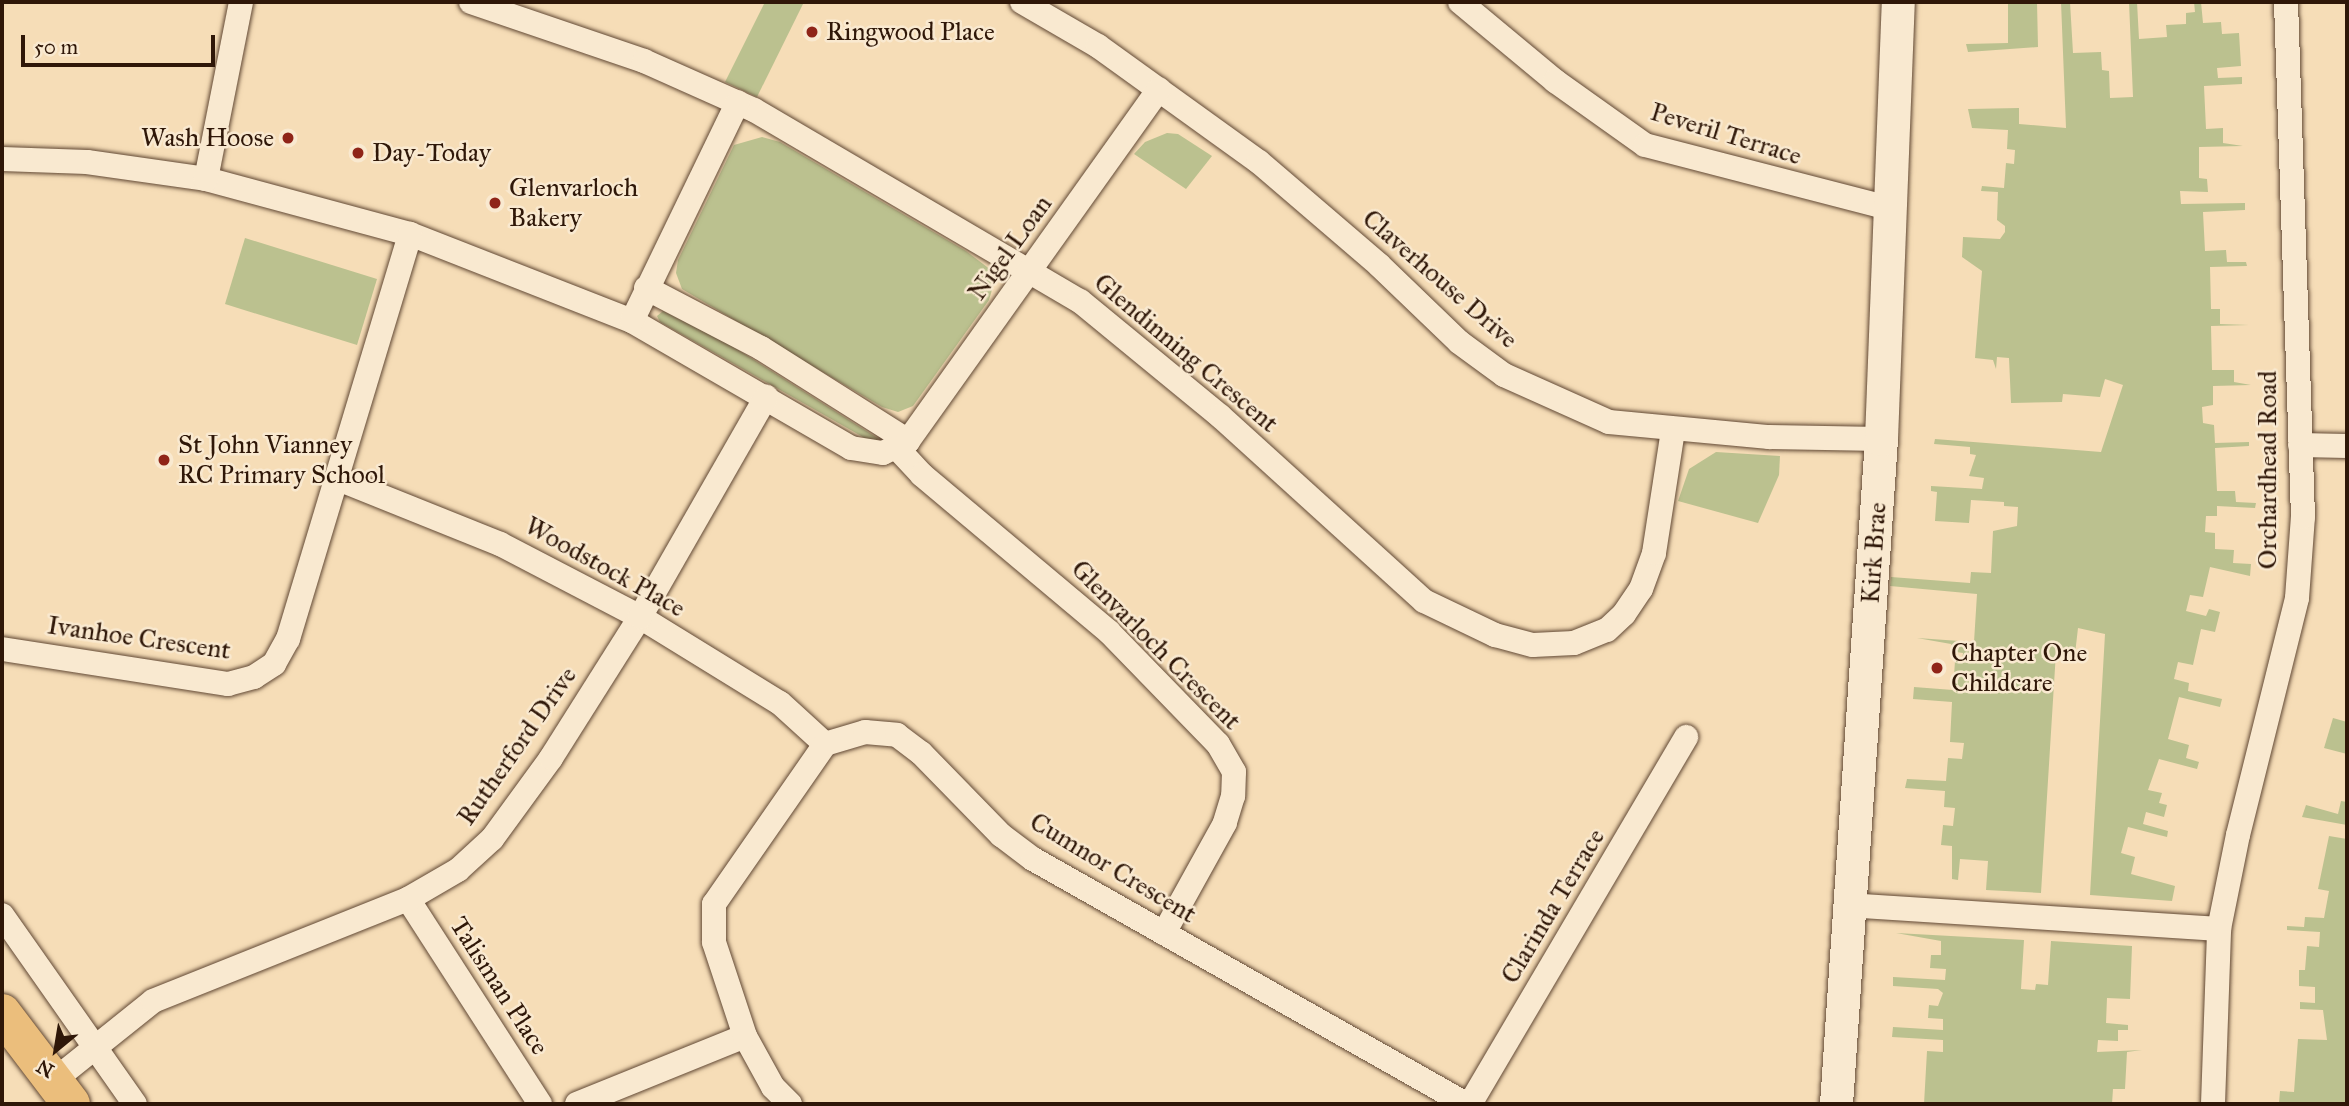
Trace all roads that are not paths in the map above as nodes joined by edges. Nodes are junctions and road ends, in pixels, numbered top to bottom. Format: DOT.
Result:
graph roads {
  1 [pos="241,2"];
  2 [pos="471,2"];
  3 [pos="1022,2"];
  4 [pos="1460,2"];
  5 [pos="1898,2"];
  6 [pos="2286,2"];
  7 [pos="1159,89"];
  8 [pos="738,102"];
  9 [pos="2,159"];
  10 [pos="205,179"];
  11 [pos="1894,209"];
  12 [pos="410,234"];
  13 [pos="1030,273"];
  14 [pos="646,288"];
  15 [pos="632,321"];
  16 [pos="766,397"];
  17 [pos="1673,430"];
  18 [pos="1881,439"];
  19 [pos="902,445"];
  20 [pos="2300,445"];
  21 [pos="2347,446"];
  22 [pos="336,478"];
  23 [pos="639,617"];
  24 [pos="2,649"];
  25 [pos="1686,737"];
  26 [pos="825,744"];
  27 [pos="408,899"];
  28 [pos="1847,905"];
  29 [pos="2,915"];
  30 [pos="2219,929"];
  31 [pos="1164,933"];
  32 [pos="2,1013"];
  33 [pos="745,1037"];
  34 [pos="93,1046"];
  35 [pos="61,1093"];
  36 [pos="135,1104"];
  37 [pos="540,1104"];
  38 [pos="577,1104"];
  39 [pos="790,1104"];
  40 [pos="1468,1104"];
  41 [pos="1836,1104"];
  42 [pos="2213,1104"];
  1 -- 10 [label="street"];
  2 -- 8 [label="street, Glendinning Crescent"];
  3 -- 7 [label="street, Claverhouse Drive"];
  4 -- 11 [label="street, Peveril Terrace"];
  5 -- 11 [label="street, Kirk Brae"];
  6 -- 20 [label="street, Orchardhead Road"];
  7 -- 13 [label="street, Nigel Loan"];
  7 -- 17 [label="street, Claverhouse Drive"];
  8 -- 13 [label="street, Glendinning Crescent"];
  8 -- 14 [label="street"];
  9 -- 10 [label="street"];
  10 -- 12 [label="street"];
  11 -- 18 [label="street, Kirk Brae"];
  12 -- 15 [label="street"];
  12 -- 22 [label="street, Ivanhoe Crescent"];
  13 -- 17 [label="street, Glendinning Crescent"];
  13 -- 19 [label="street, Nigel Loan"];
  14 -- 15 [label="street"];
  14 -- 19 [label="street, Glenvarloch Crescent"];
  15 -- 16 [label="street"];
  16 -- 19 [label="street"];
  16 -- 23 [label="street, Rutherford Drive"];
  17 -- 18 [label="street, Claverhouse Drive"];
  18 -- 28 [label="street, Kirk Brae"];
  19 -- 31 [label="street, Glenvarloch Crescent"];
  20 -- 21 [label="street"];
  20 -- 30 [label="street, Orchardhead Road"];
  22 -- 23 [label="street, Woodstock Place"];
  22 -- 24 [label="street, Ivanhoe Crescent"];
  23 -- 26 [label="street, Woodstock Place"];
  23 -- 27 [label="street, Rutherford Drive"];
  25 -- 40 [label="street, Clarinda Terrace"];
  26 -- 31 [label="street, Cumnor Crescent"];
  26 -- 33 [label="street"];
  27 -- 34 [label="street, Rutherford Drive"];
  27 -- 37 [label="street, Talisman Place"];
  28 -- 30 [label="street"];
  28 -- 41 [label="street, Kirk Brae"];
  29 -- 34 [label="street"];
  30 -- 42 [label="street, Orchardhead Road"];
  31 -- 40 [label="street, Cumnor Crescent"];
  32 -- 35 [label="main road"];
  33 -- 38 [label="street"];
  33 -- 39 [label="street"];
  34 -- 35 [label="street, Rutherford Drive"];
  34 -- 36 [label="street"];
}
